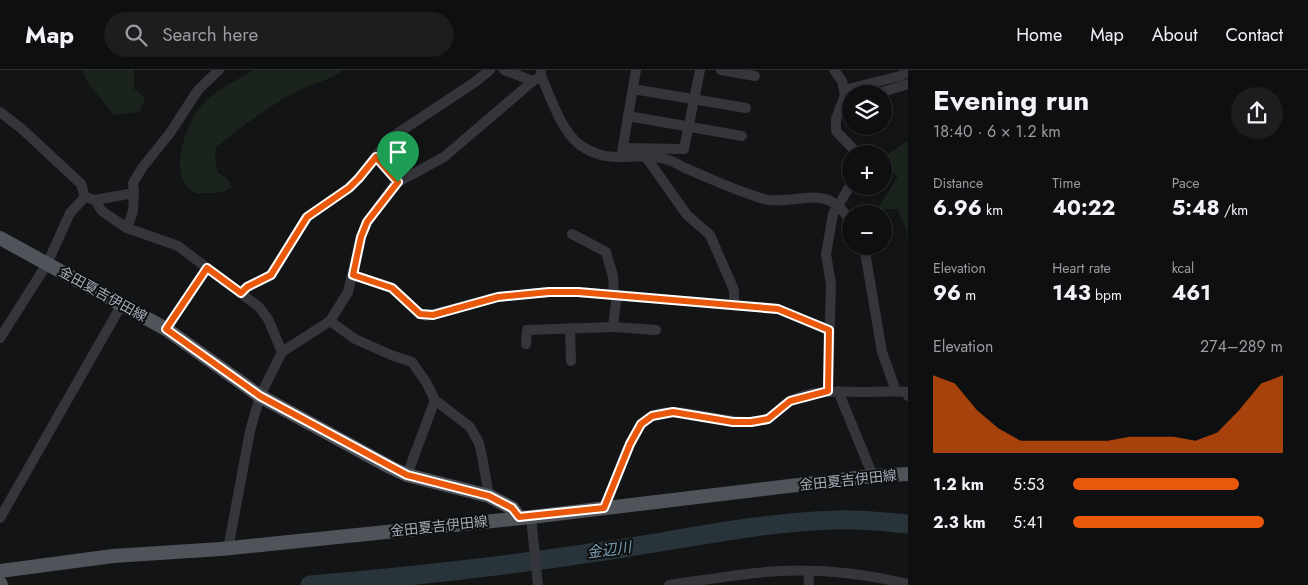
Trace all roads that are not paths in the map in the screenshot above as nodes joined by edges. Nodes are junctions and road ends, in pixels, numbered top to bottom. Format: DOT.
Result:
graph roads {
  1 [pos="219,70"];
  2 [pos="490,70"];
  3 [pos="504,70"];
  4 [pos="636,70"];
  5 [pos="700,70"];
  6 [pos="721,70"];
  7 [pos="834,70"];
  8 [pos="908,72"];
  9 [pos="538,76"];
  10 [pos="755,76"];
  11 [pos="908,84"];
  12 [pos="843,85"];
  13 [pos="864,85"];
  14 [pos="633,89"];
  15 [pos="892,89"];
  16 [pos="694,99"];
  17 [pos="746,108"];
  18 [pos="842,109"];
  19 [pos="0,112"];
  20 [pos="628,116"];
  21 [pos="688,127"];
  22 [pos="742,136"];
  23 [pos="849,145"];
  24 [pos="622,153"];
  25 [pos="376,157"];
  26 [pos="646,157"];
  27 [pos="398,182"];
  28 [pos="134,193"];
  29 [pos="844,195"];
  30 [pos="90,198"];
  31 [pos="838,206"];
  32 [pos="842,211"];
  33 [pos="127,228"];
  34 [pos="572,234"];
  35 [pos="0,238"];
  36 [pos="866,255"];
  37 [pos="47,264"];
  38 [pos="207,268"];
  39 [pos="353,275"];
  40 [pos="241,293"];
  41 [pos="615,294"];
  42 [pos="122,304"];
  43 [pos="734,305"];
  44 [pos="330,321"];
  45 [pos="613,327"];
  46 [pos="570,328"];
  47 [pos="166,329"];
  48 [pos="656,330"];
  49 [pos="829,330"];
  50 [pos="0,338"];
  51 [pos="526,344"];
  52 [pos="282,352"];
  53 [pos="571,361"];
  54 [pos="833,391"];
  55 [pos="896,391"];
  56 [pos="908,392"];
  57 [pos="260,396"];
  58 [pos="435,400"];
  59 [pos="908,474"];
  60 [pos="407,475"];
  61 [pos="873,476"];
  62 [pos="489,496"];
  63 [pos="604,508"];
  64 [pos="0,518"];
  65 [pos="528,519"];
  66 [pos="228,549"];
  67 [pos="0,571"];
  68 [pos="808,571"];
  69 [pos="908,584"];
  70 [pos="538,585"];
  71 [pos="669,585"];
  72 [pos="809,585"];
  1 -- 28 [label="street"];
  2 -- 25 [label="street"];
  3 -- 9 [label="street"];
  4 -- 14 [label="street"];
  5 -- 16 [label="street"];
  6 -- 10 [label="street"];
  7 -- 12 [label="street"];
  8 -- 13 [label="street"];
  9 -- 24 [label="street"];
  9 -- 27 [label="street"];
  11 -- 15 [label="street"];
  14 -- 16 [label="street"];
  14 -- 20 [label="street"];
  16 -- 17 [label="street"];
  16 -- 21 [label="street"];
  18 -- 23 [label="street"];
  19 -- 30 [label="street"];
  20 -- 21 [label="street"];
  20 -- 24 [label="street"];
  21 -- 22 [label="street"];
  21 -- 24 [label="street"];
  24 -- 26 [label="street"];
  25 -- 27 [label="street"];
  25 -- 40 [label="street"];
  26 -- 31 [label="street"];
  26 -- 43 [label="street"];
  27 -- 39 [label="street"];
  28 -- 30 [label="street"];
  28 -- 33 [label="street"];
  29 -- 31 [label="street"];
  30 -- 33 [label="street"];
  30 -- 37 [label="street"];
  31 -- 32 [label="street"];
  31 -- 49 [label="street"];
  33 -- 38 [label="street"];
  34 -- 41 [label="street"];
  35 -- 37 [label="main road, 金田夏吉伊田線"];
  36 -- 55 [label="street"];
  37 -- 42 [label="main road, 金田夏吉伊田線"];
  37 -- 50 [label="street"];
  38 -- 40 [label="street"];
  38 -- 47 [label="street"];
  39 -- 41 [label="street"];
  39 -- 44 [label="street"];
  40 -- 52 [label="street"];
  41 -- 43 [label="street"];
  41 -- 45 [label="street"];
  42 -- 47 [label="main road, 金田夏吉伊田線"];
  42 -- 64 [label="street"];
  43 -- 49 [label="street"];
  44 -- 52 [label="street"];
  44 -- 58 [label="street"];
  45 -- 46 [label="street"];
  45 -- 48 [label="street"];
  46 -- 51 [label="street"];
  46 -- 53 [label="street"];
  47 -- 57 [label="main road, 金田夏吉伊田線"];
  49 -- 54 [label="street"];
  52 -- 57 [label="street"];
  54 -- 55 [label="street"];
  54 -- 61 [label="street"];
  54 -- 63 [label="street"];
  55 -- 56 [label="street"];
  57 -- 60 [label="main road, 金田夏吉伊田線"];
  57 -- 66 [label="street"];
  58 -- 60 [label="street"];
  58 -- 62 [label="street"];
  59 -- 61 [label="main road, 金田夏吉伊田線"];
  60 -- 62 [label="main road, 金田夏吉伊田線"];
  61 -- 63 [label="main road, 金田夏吉伊田線"];
  62 -- 65 [label="main road, 金田夏吉伊田線"];
  63 -- 65 [label="main road, 金田夏吉伊田線"];
  65 -- 66 [label="main road, 金田夏吉伊田線"];
  65 -- 70 [label="street"];
  66 -- 67 [label="main road, 金田夏吉伊田線"];
  68 -- 69 [label="street"];
  68 -- 71 [label="street"];
  68 -- 72 [label="street"];
}
